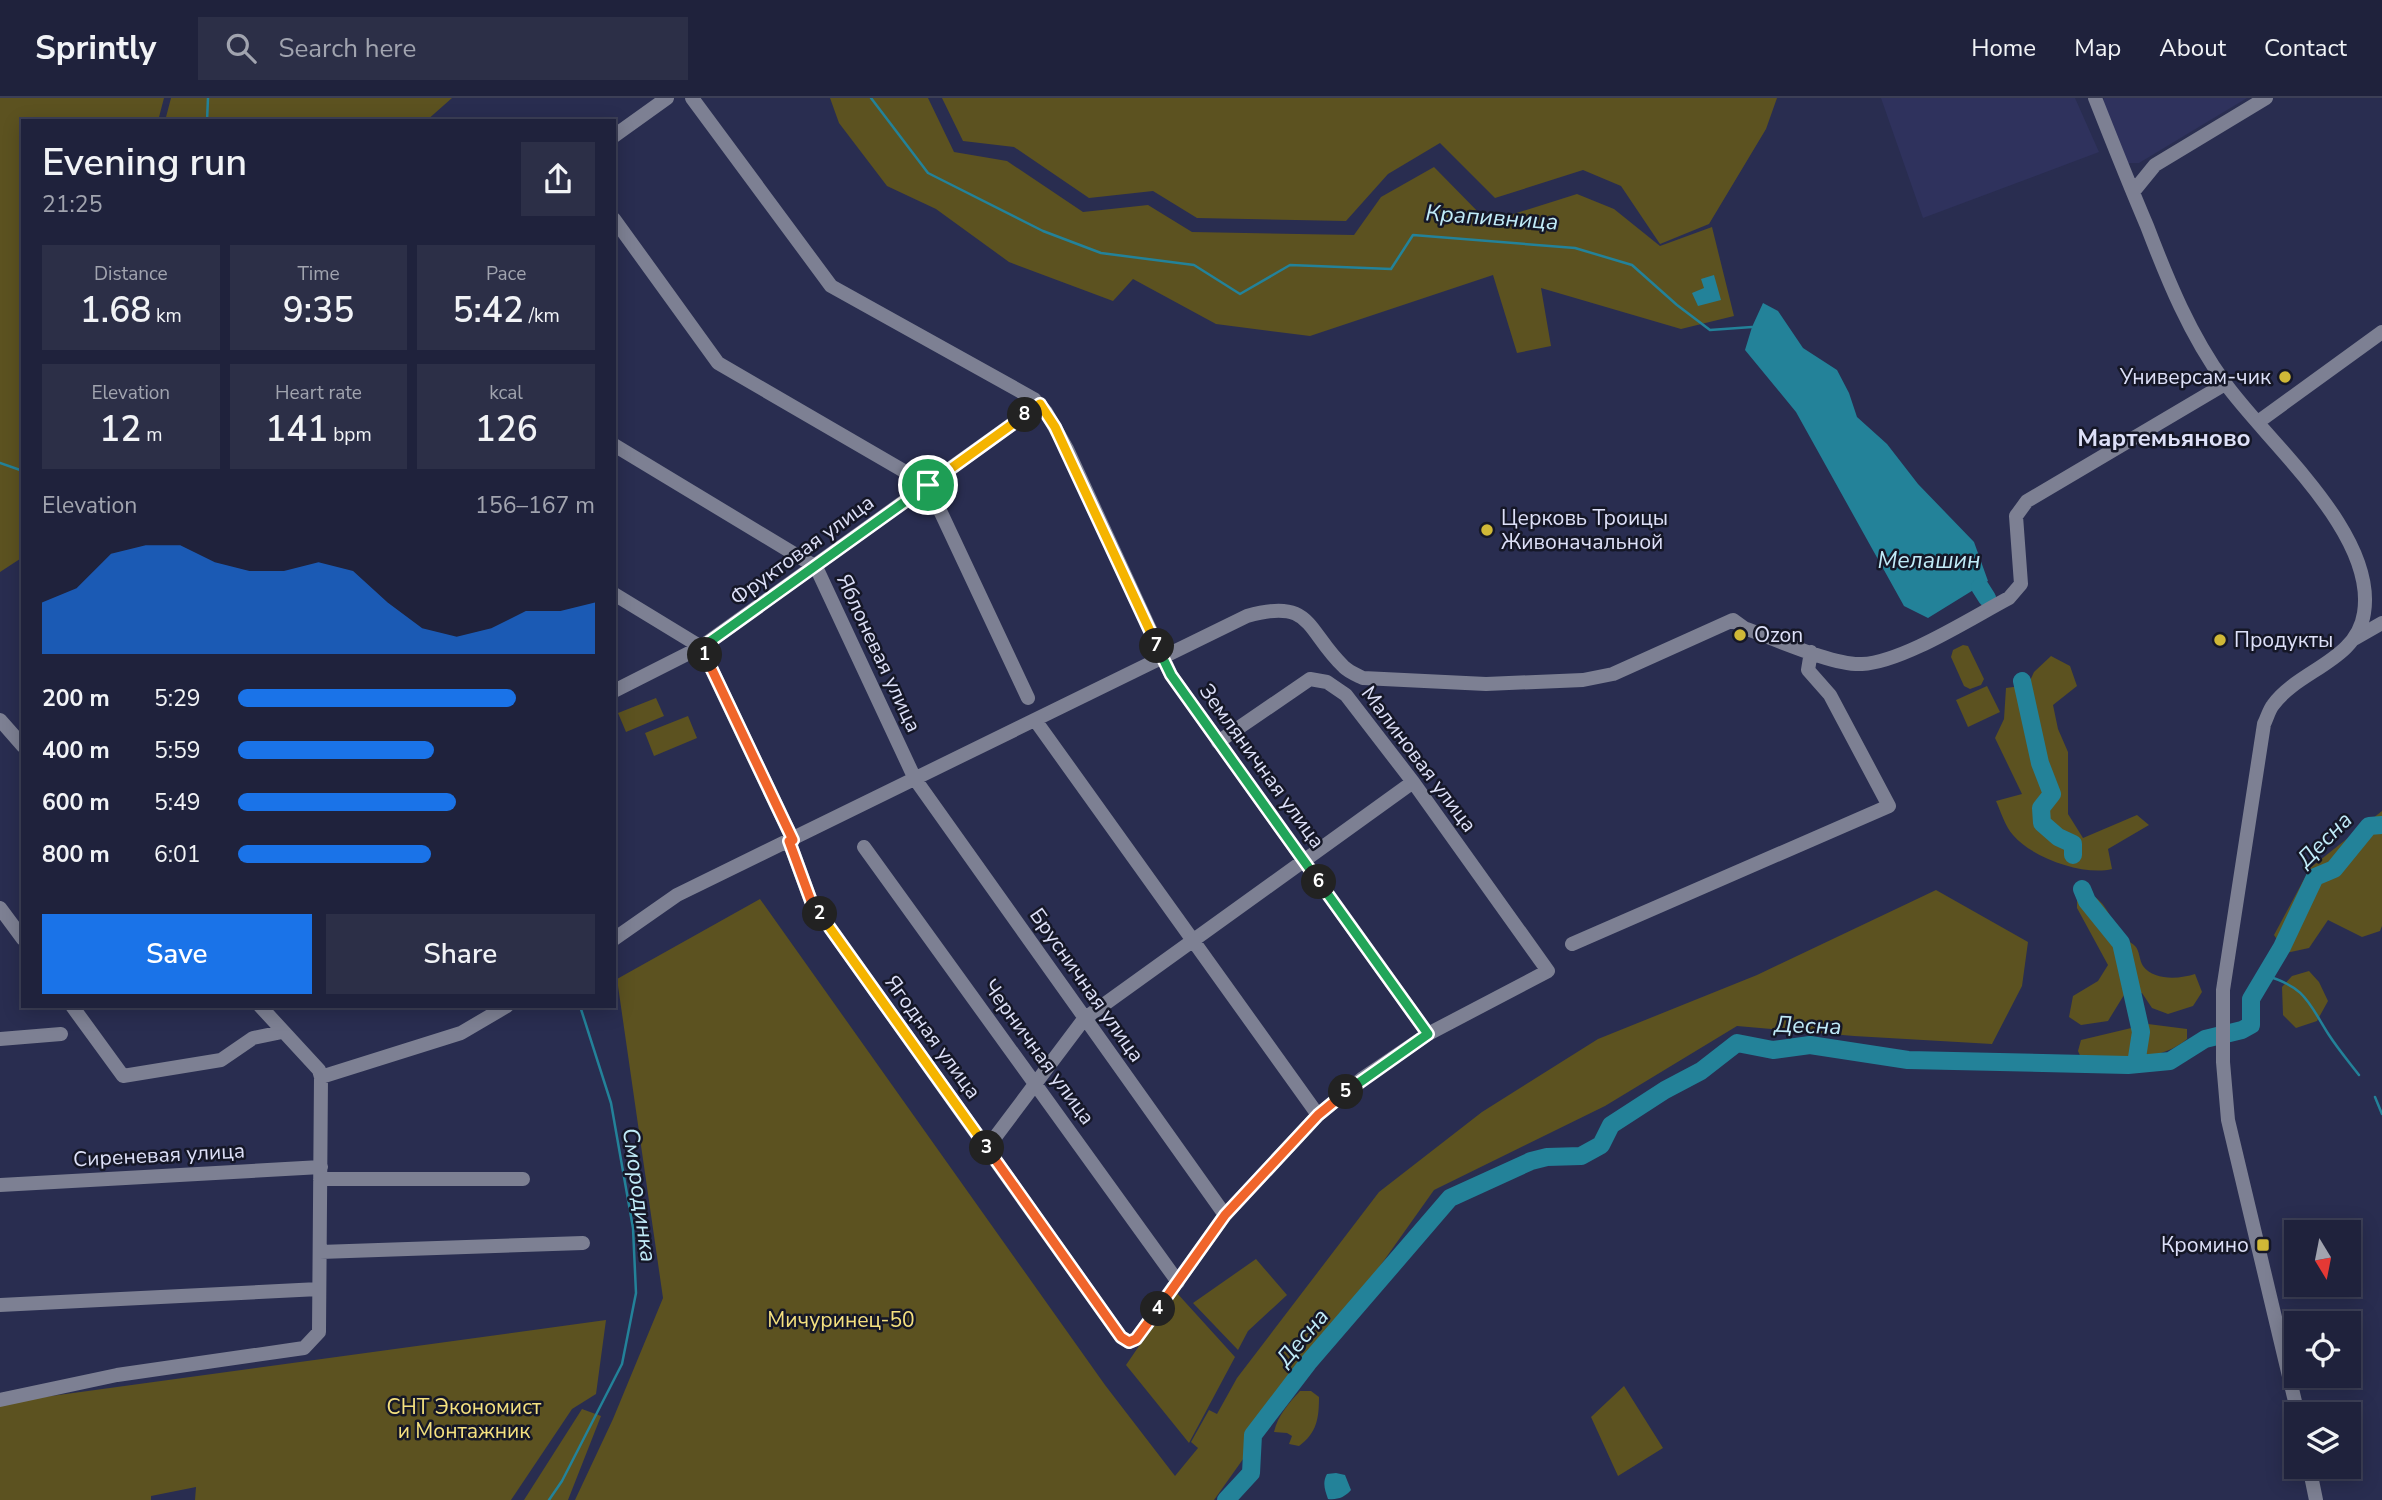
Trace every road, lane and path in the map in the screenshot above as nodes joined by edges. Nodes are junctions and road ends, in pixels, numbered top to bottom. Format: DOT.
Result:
graph roads {
  1 [pos="667,98"];
  2 [pos="692,98"];
  3 [pos="2095,98"];
  4 [pos="2266,98"];
  5 [pos="616,135"];
  6 [pos="2133,192"];
  7 [pos="616,222"];
  8 [pos="2382,332"];
  9 [pos="2225,384"];
  10 [pos="1040,404"];
  11 [pos="2258,422"];
  12 [pos="616,446"];
  13 [pos="928,485"];
  14 [pos="816,567"];
  15 [pos="616,595"];
  16 [pos="2382,623"];
  17 [pos="2354,639"];
  18 [pos="701,648"];
  19 [pos="1811,652"];
  20 [pos="1163,657"];
  21 [pos="616,690"];
  22 [pos="1028,698"];
  23 [pos="0,720"];
  24 [pos="1035,720"];
  25 [pos="1218,742"];
  26 [pos="21,744"];
  27 [pos="915,779"];
  28 [pos="1413,782"];
  29 [pos="791,841"];
  30 [pos="864,847"];
  31 [pos="1304,861"];
  32 [pos="0,908"];
  33 [pos="21,936"];
  34 [pos="616,938"];
  35 [pos="1193,941"];
  36 [pos="1572,944"];
  37 [pos="73,1008"];
  38 [pos="262,1008"];
  39 [pos="503,1008"];
  40 [pos="1084,1019"];
  41 [pos="282,1032"];
  42 [pos="61,1034"];
  43 [pos="1428,1034"];
  44 [pos="0,1039"];
  45 [pos="321,1077"];
  46 [pos="1036,1083"];
  47 [pos="1318,1115"];
  48 [pos="987,1148"];
  49 [pos="320,1173"];
  50 [pos="523,1179"];
  51 [pos="0,1185"];
  52 [pos="1225,1215"];
  53 [pos="583,1243"];
  54 [pos="320,1252"];
  55 [pos="1178,1282"];
  56 [pos="319,1289"];
  57 [pos="0,1304"];
  58 [pos="0,1400"];
  59 [pos="2295,1402"];
  60 [pos="2312,1479"];
  61 [pos="2316,1500"];
  1 -- 5 [label="street"];
  2 -- 10 [label="street"];
  3 -- 6 [label="street"];
  4 -- 6 [label="street"];
  6 -- 9 [label="street"];
  7 -- 13 [label="street"];
  8 -- 11 [label="street"];
  9 -- 11 [label="street"];
  9 -- 19 [label="street"];
  10 -- 13 [label="street, Фруктовая улица"];
  10 -- 20 [label="street"];
  11 -- 17 [label="street"];
  12 -- 14 [label="street, Яблоневая улица"];
  13 -- 14 [label="street, Фруктовая улица"];
  13 -- 22 [label="street"];
  14 -- 18 [label="street, Фруктовая улица"];
  14 -- 27 [label="street, Яблоневая улица"];
  15 -- 18 [label="street"];
  16 -- 17 [label="street"];
  17 -- 59 [label="street"];
  18 -- 21 [label="street, Фруктовая улица"];
  18 -- 29 [label="street, Ягодная улица"];
  19 -- 20 [label="street"];
  19 -- 36 [label="street"];
  20 -- 24 [label="street"];
  20 -- 25 [label="street, Земляничная улица"];
  23 -- 26 [label="street"];
  24 -- 27 [label="street"];
  24 -- 35 [label="street"];
  25 -- 28 [label="street, Малиновая улица"];
  25 -- 31 [label="street, Земляничная улица"];
  27 -- 29 [label="street"];
  27 -- 40 [label="street, Брусничная улица"];
  28 -- 31 [label="street"];
  28 -- 43 [label="street, Малиновая улица"];
  29 -- 34 [label="street"];
  29 -- 48 [label="street, Ягодная улица"];
  30 -- 46 [label="street, Черничная улица"];
  31 -- 35 [label="street"];
  31 -- 43 [label="street, Земляничная улица"];
  32 -- 33 [label="street"];
  35 -- 40 [label="street"];
  35 -- 47 [label="street"];
  37 -- 41 [label="street"];
  38 -- 41 [label="street"];
  39 -- 45 [label="street"];
  40 -- 46 [label="street"];
  40 -- 52 [label="street, Брусничная улица"];
  41 -- 45 [label="street"];
  42 -- 44 [label="street"];
  43 -- 47 [label="street"];
  45 -- 49 [label="street"];
  46 -- 48 [label="street"];
  46 -- 55 [label="street, Черничная улица"];
  47 -- 52 [label="street"];
  48 -- 55 [label="street, Ягодная улица"];
  49 -- 50 [label="street, Сиреневая улица"];
  49 -- 51 [label="street, Сиреневая улица"];
  49 -- 54 [label="street"];
  52 -- 55 [label="street"];
  53 -- 54 [label="street"];
  54 -- 56 [label="street"];
  56 -- 57 [label="street"];
  56 -- 58 [label="street"];
  60 -- 61 [label="street"];
}
